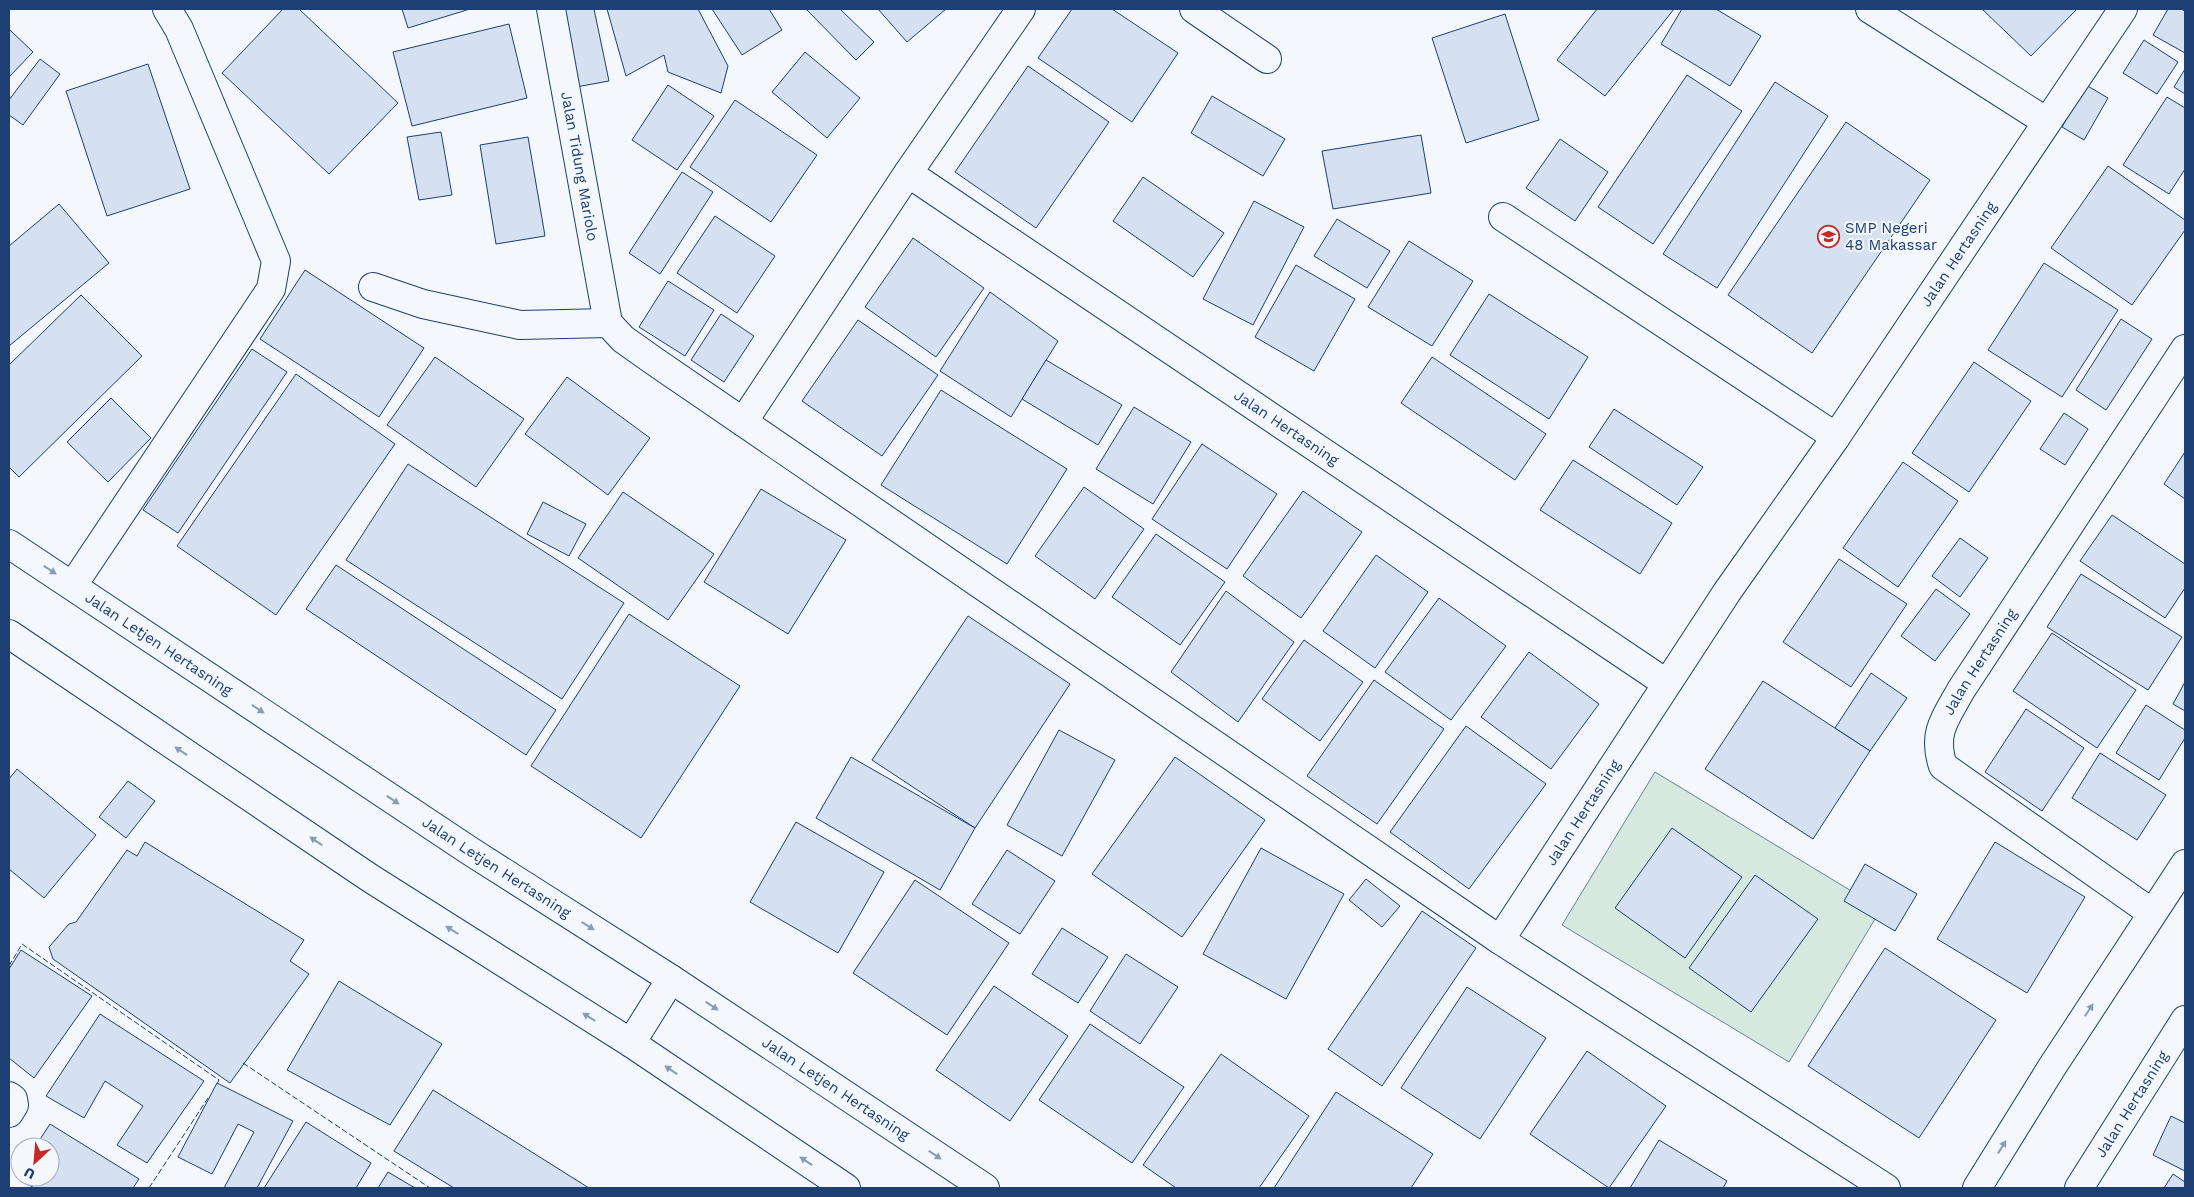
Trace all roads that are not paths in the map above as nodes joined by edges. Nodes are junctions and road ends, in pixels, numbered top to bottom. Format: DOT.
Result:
graph roads {
  1 [pos="167,9"];
  2 [pos="551,9"];
  3 [pos="1021,9"];
  4 [pos="1194,9"];
  5 [pos="1870,9"];
  6 [pos="2123,9"];
  7 [pos="1267,59"];
  8 [pos="2047,122"];
  9 [pos="908,173"];
  10 [pos="1503,217"];
  11 [pos="373,287"];
  12 [pos="608,323"];
  13 [pos="2185,350"];
  14 [pos="743,422"];
  15 [pos="1836,437"];
  16 [pos="9,544"];
  17 [pos="73,586"];
  18 [pos="9,634"];
  19 [pos="1666,683"];
  20 [pos="2185,864"];
  21 [pos="2152,913"];
  22 [pos="1500,940"];
  23 [pos="672,979"];
  24 [pos="2185,1020"];
  25 [pos="630,1043"];
  26 [pos="9,1096"];
  27 [pos="9,1113"];
  28 [pos="846,1188"];
  29 [pos="985,1188"];
  30 [pos="1886,1188"];
  31 [pos="1976,1188"];
  32 [pos="2078,1188"];
  1 -- 17 [label="street"];
  2 -- 12 [label="street, Jalan Tidung Mariolo"];
  3 -- 9 [label="street"];
  4 -- 7 [label="street"];
  5 -- 8 [label="street"];
  6 -- 8 [label="street, Jalan Hertasning"];
  8 -- 15 [label="street, Jalan Hertasning"];
  9 -- 14 [label="street"];
  9 -- 19 [label="street, Jalan Hertasning"];
  10 -- 15 [label="street"];
  11 -- 12 [label="street"];
  12 -- 14 [label="street"];
  13 -- 21 [label="street, Jalan Hertasning"];
  14 -- 22 [label="street"];
  15 -- 19 [label="street, Jalan Hertasning"];
  16 -- 17 [label="street, Jalan Letjen Hertasning, one-way"];
  17 -- 23 [label="street, Jalan Letjen Hertasning, one-way"];
  25 -- 18 [label="street, one-way"];
  19 -- 22 [label="street, Jalan Hertasning"];
  20 -- 21 [label="street"];
  31 -- 21 [label="street, one-way"];
  22 -- 30 [label="street"];
  23 -- 25 [label="street"];
  23 -- 29 [label="street, Jalan Letjen Hertasning, one-way"];
  24 -- 32 [label="street, Jalan Hertasning"];
  28 -- 25 [label="street, one-way"];
  26 -- 27 [label="street"];
}
